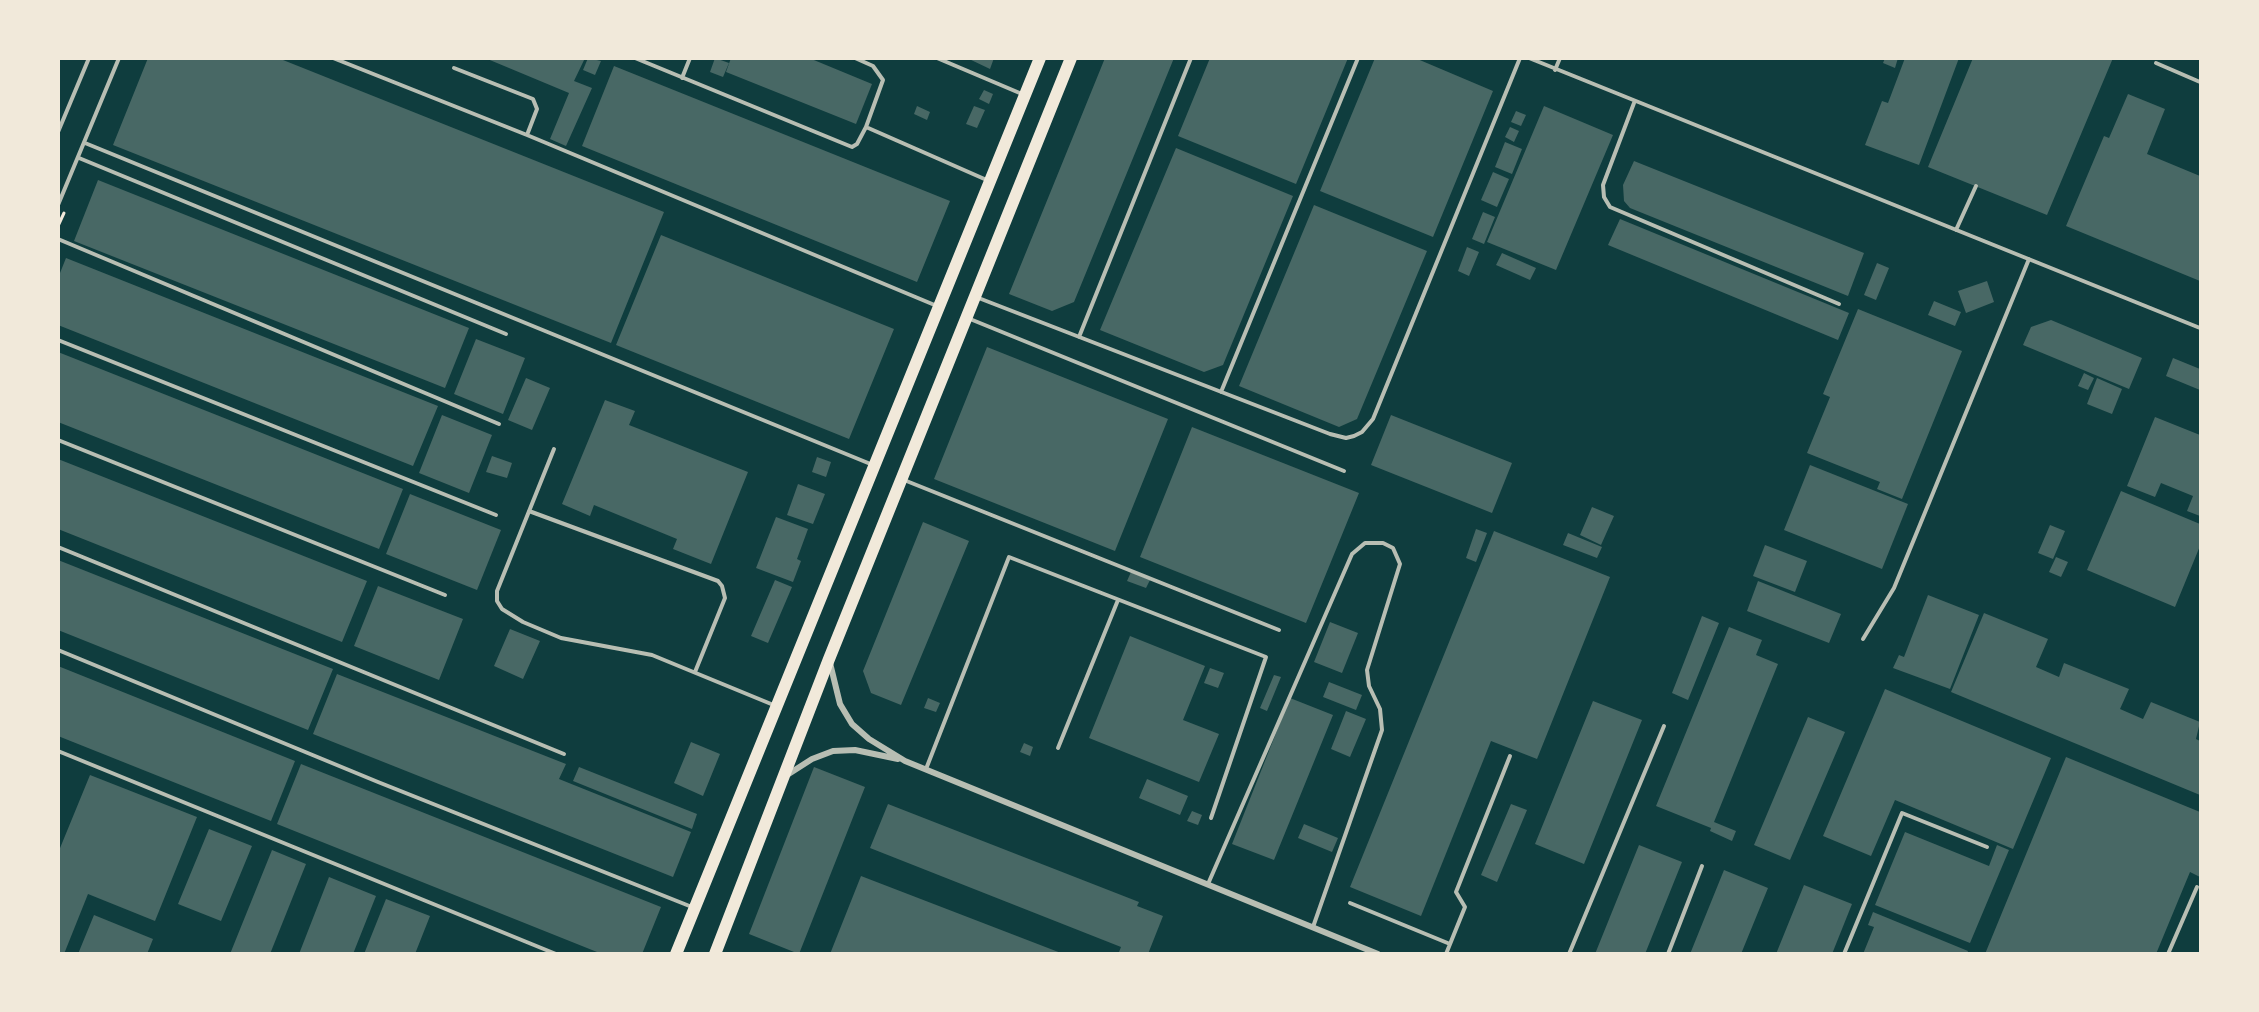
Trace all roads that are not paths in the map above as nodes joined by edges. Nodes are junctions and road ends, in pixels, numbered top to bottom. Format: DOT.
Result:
graph roads {
  1 [pos="88,58"];
  2 [pos="119,58"];
  3 [pos="333,58"];
  4 [pos="635,58"];
  5 [pos="690,58"];
  6 [pos="855,58"];
  7 [pos="937,58"];
  8 [pos="1040,58"];
  9 [pos="1071,58"];
  10 [pos="1191,58"];
  11 [pos="1358,58"];
  12 [pos="1520,58"];
  13 [pos="1529,58"];
  14 [pos="1560,58"];
  15 [pos="2156,63"];
  16 [pos="454,68"];
  17 [pos="1555,70"];
  18 [pos="682,78"];
  19 [pos="2200,82"];
  20 [pos="1025,95"];
  21 [pos="1634,103"];
  22 [pos="866,127"];
  23 [pos="58,132"];
  24 [pos="527,135"];
  25 [pos="84,143"];
  26 [pos="79,158"];
  27 [pos="991,182"];
  28 [pos="1976,186"];
  29 [pos="58,205"];
  30 [pos="1956,230"];
  31 [pos="58,239"];
  32 [pos="2029,259"];
  33 [pos="975,297"];
  34 [pos="1839,304"];
  35 [pos="939,307"];
  36 [pos="966,318"];
  37 [pos="2200,328"];
  38 [pos="506,334"];
  39 [pos="1078,337"];
  40 [pos="58,340"];
  41 [pos="1221,392"];
  42 [pos="499,424"];
  43 [pos="58,440"];
  44 [pos="554,449"];
  45 [pos="874,466"];
  46 [pos="1344,471"];
  47 [pos="901,479"];
  48 [pos="529,511"];
  49 [pos="496,514"];
  50 [pos="58,548"];
  51 [pos="445,595"];
  52 [pos="1118,600"];
  53 [pos="1279,630"];
  54 [pos="1863,639"];
  55 [pos="58,650"];
  56 [pos="829,659"];
  57 [pos="695,672"];
  58 [pos="776,706"];
  59 [pos="1664,726"];
  60 [pos="1058,748"];
  61 [pos="58,751"];
  62 [pos="564,754"];
  63 [pos="1510,756"];
  64 [pos="904,761"];
  65 [pos="925,769"];
  66 [pos="783,778"];
  67 [pos="1210,818"];
  68 [pos="1987,847"];
  69 [pos="1702,866"];
  70 [pos="1208,884"];
  71 [pos="2197,887"];
  72 [pos="1350,903"];
  73 [pos="694,908"];
  74 [pos="1313,927"];
  75 [pos="1449,944"];
  76 [pos="556,954"];
  77 [pos="676,954"];
  78 [pos="715,954"];
  79 [pos="1378,954"];
  80 [pos="1446,954"];
  81 [pos="1569,954"];
  82 [pos="1668,954"];
  83 [pos="1844,954"];
  84 [pos="2168,954"];
  1 -- 23 [label="lane"];
  2 -- 25 [label="lane"];
  3 -- 24 [label="lane"];
  4 -- 18 [label="lane"];
  5 -- 18 [label="lane"];
  6 -- 22 [label="lane"];
  7 -- 20 [label="lane"];
  8 -- 20 [label="main road"];
  9 -- 33 [label="main road"];
  10 -- 39 [label="lane"];
  11 -- 41 [label="lane"];
  12 -- 41 [label="lane"];
  13 -- 17 [label="lane"];
  14 -- 17 [label="lane"];
  15 -- 19 [label="lane"];
  16 -- 24 [label="lane"];
  17 -- 21 [label="lane"];
  18 -- 22 [label="lane"];
  20 -- 27 [label="main road"];
  21 -- 30 [label="lane"];
  21 -- 34 [label="lane"];
  22 -- 27 [label="lane"];
  24 -- 35 [label="lane"];
  25 -- 26 [label="lane"];
  25 -- 45 [label="lane"];
  26 -- 29 [label="lane"];
  26 -- 38 [label="lane"];
  27 -- 35 [label="main road"];
  28 -- 30 [label="lane"];
  30 -- 32 [label="lane"];
  31 -- 42 [label="lane"];
  32 -- 37 [label="lane"];
  32 -- 54 [label="lane"];
  33 -- 36 [label="main road"];
  33 -- 39 [label="lane"];
  35 -- 45 [label="main road"];
  36 -- 46 [label="lane"];
  36 -- 47 [label="main road"];
  39 -- 41 [label="lane"];
  40 -- 49 [label="lane"];
  43 -- 51 [label="lane"];
  44 -- 48 [label="lane"];
  45 -- 58 [label="main road"];
  47 -- 53 [label="lane"];
  47 -- 56 [label="main road"];
  48 -- 57 [label="lane"];
  48 -- 57 [label="lane"];
  50 -- 62 [label="lane"];
  52 -- 60 [label="lane"];
  52 -- 65 [label="lane"];
  52 -- 67 [label="lane"];
  55 -- 73 [label="lane"];
  56 -- 64 [label="street"];
  56 -- 66 [label="main road"];
  57 -- 58 [label="lane"];
  58 -- 73 [label="main road"];
  59 -- 81 [label="lane"];
  61 -- 76 [label="lane"];
  63 -- 75 [label="lane"];
  64 -- 65 [label="street"];
  64 -- 66 [label="street"];
  65 -- 70 [label="street"];
  66 -- 78 [label="main road"];
  68 -- 83 [label="lane"];
  69 -- 82 [label="lane"];
  70 -- 74 [label="street"];
  70 -- 74 [label="lane"];
  71 -- 84 [label="lane"];
  72 -- 75 [label="lane"];
  73 -- 77 [label="main road"];
  74 -- 79 [label="street"];
  75 -- 80 [label="lane"];
}
